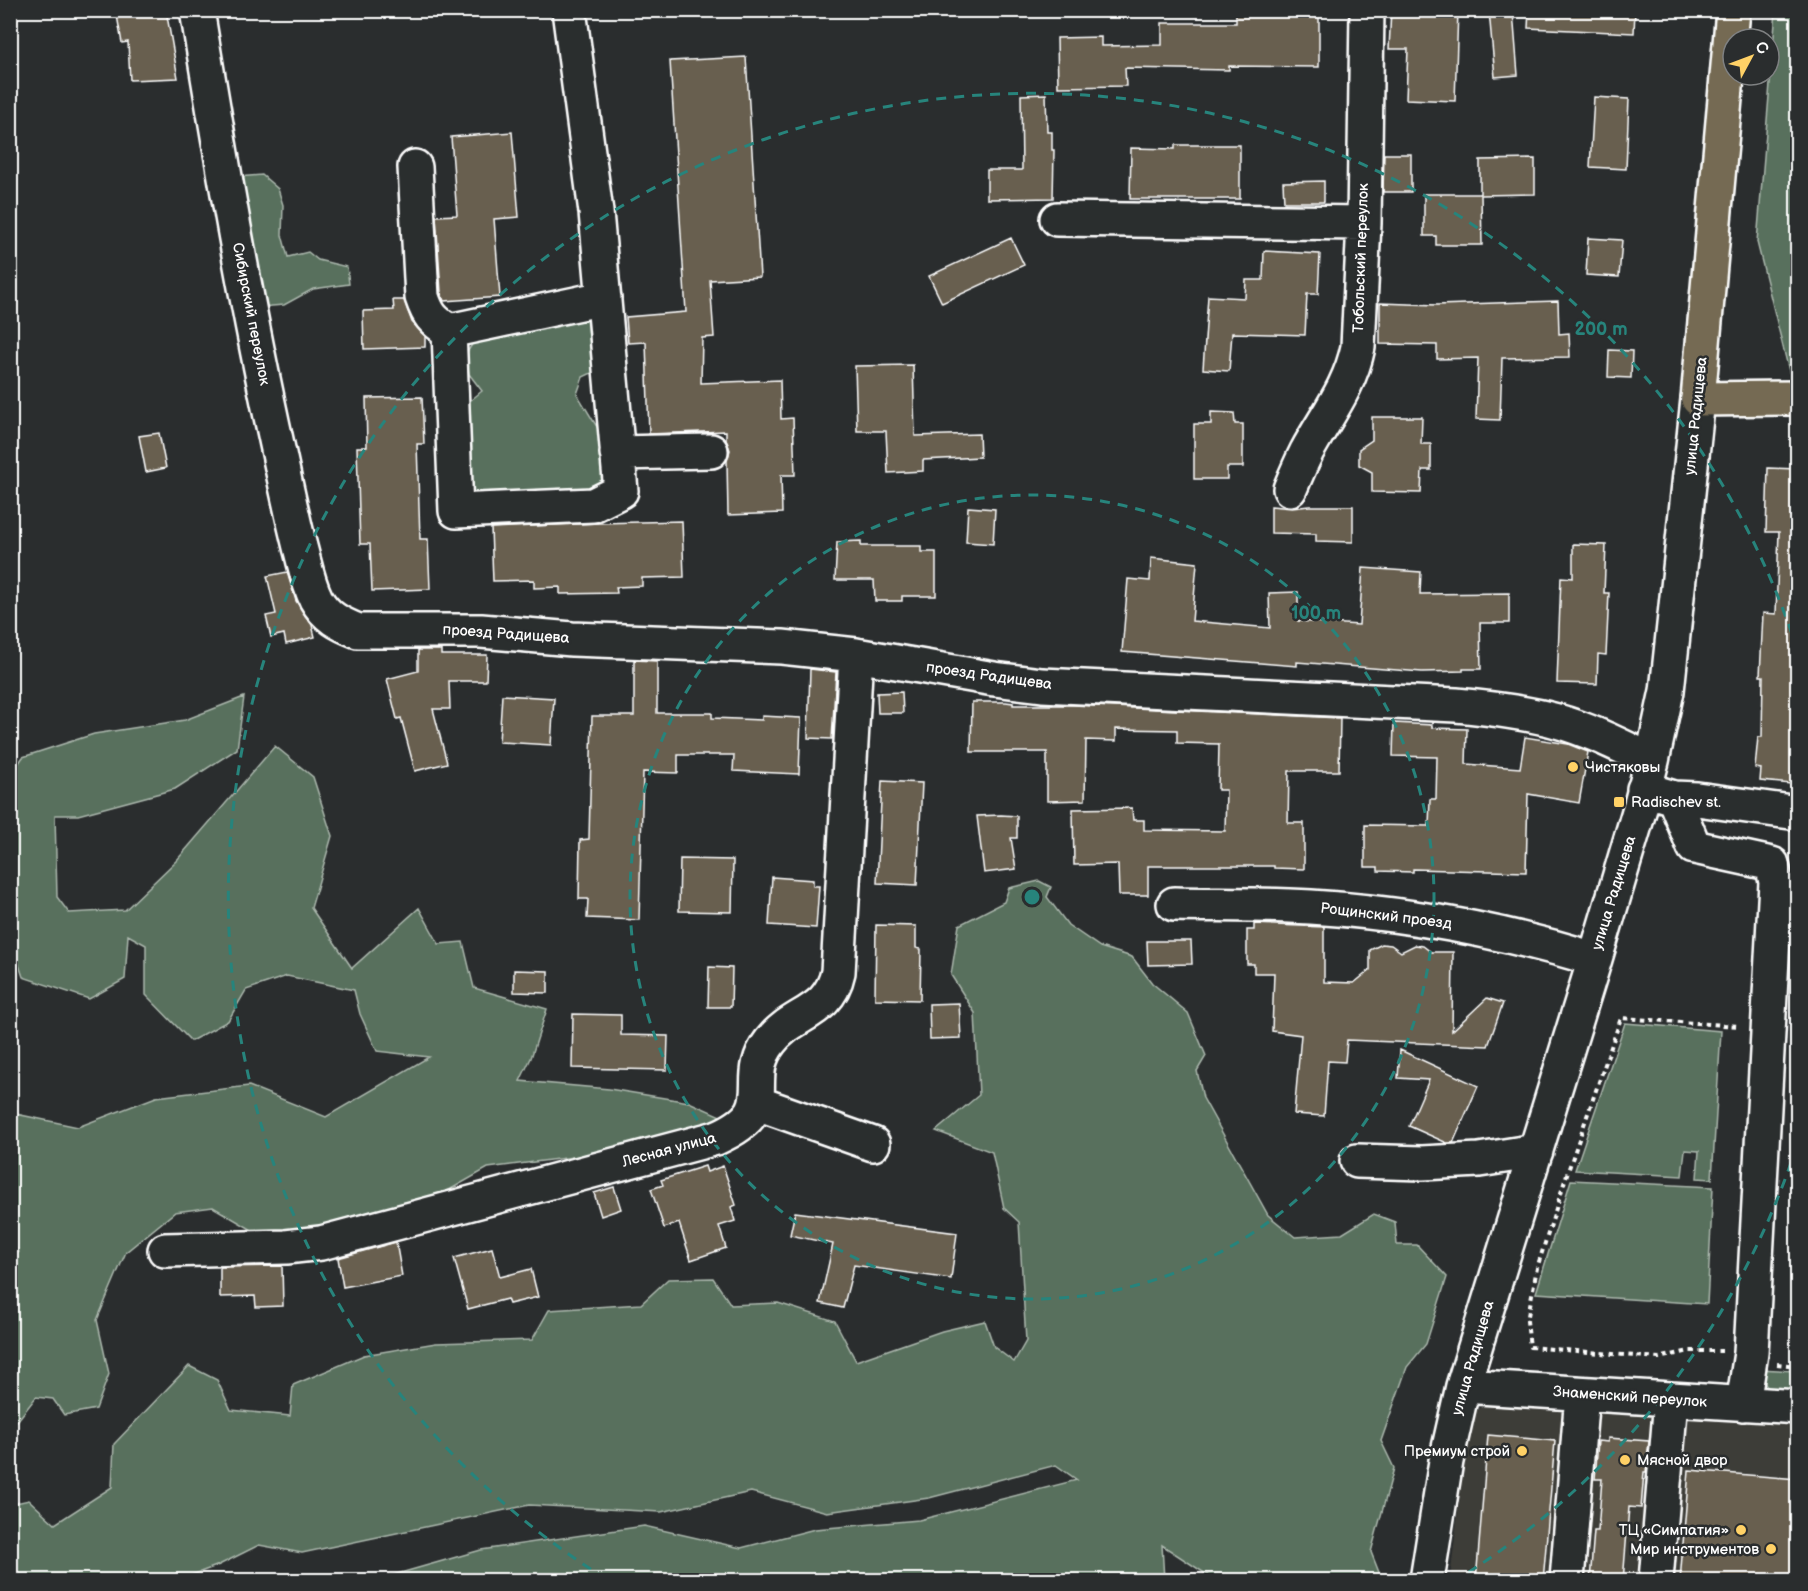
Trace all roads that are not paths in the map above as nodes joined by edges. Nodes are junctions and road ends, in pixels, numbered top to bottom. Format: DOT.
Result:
graph roads {
  1 [pos="197,10"];
  2 [pos="569,10"];
  3 [pos="1367,10"];
  4 [pos="1733,10"];
  5 [pos="415,167"];
  6 [pos="1057,219"];
  7 [pos="1364,223"];
  8 [pos="604,297"];
  9 [pos="448,331"];
  10 [pos="1797,398"];
  11 [pos="1698,399"];
  12 [pos="711,451"];
  13 [pos="617,453"];
  14 [pos="1290,489"];
  15 [pos="324,612"];
  16 [pos="856,655"];
  17 [pos="1657,783"];
  18 [pos="1797,813"];
  19 [pos="1173,904"];
  20 [pos="1595,959"];
  21 [pos="757,1103"];
  22 [pos="873,1144"];
  23 [pos="1536,1151"];
  24 [pos="1357,1161"];
  25 [pos="165,1250"];
  26 [pos="1463,1386"];
  27 [pos="1582,1394"];
  28 [pos="1671,1399"];
  29 [pos="1743,1404"];
  30 [pos="1797,1407"];
  31 [pos="1427,1581"];
  32 [pos="1568,1581"];
  33 [pos="1656,1581"];
  1 -- 15 [label="street, Сибирский переулок"];
  2 -- 8 [label="street"];
  3 -- 7 [label="street, Тобольский переулок"];
  4 -- 11 [label="main road, улица Радищева"];
  5 -- 9 [label="street"];
  6 -- 7 [label="street"];
  7 -- 14 [label="street, Тобольский переулок"];
  8 -- 9 [label="street"];
  8 -- 13 [label="street"];
  9 -- 13 [label="street"];
  10 -- 11 [label="main road"];
  11 -- 17 [label="street, улица Радищева"];
  12 -- 13 [label="street"];
  15 -- 16 [label="street, проезд Радищева"];
  16 -- 17 [label="street, проезд Радищева"];
  16 -- 21 [label="street"];
  17 -- 18 [label="street"];
  17 -- 20 [label="street, улица Радищева"];
  17 -- 29 [label="street"];
  19 -- 20 [label="street, Рощинский проезд"];
  20 -- 23 [label="street, улица Радищева"];
  21 -- 22 [label="street"];
  21 -- 25 [label="street, Лесная улица"];
  23 -- 24 [label="street"];
  23 -- 26 [label="street, улица Радищева"];
  26 -- 27 [label="street, Знаменский переулок"];
  26 -- 31 [label="street, улица Радищева"];
  27 -- 28 [label="street, Знаменский переулок"];
  27 -- 32 [label="street"];
  28 -- 29 [label="street, Знаменский переулок"];
  28 -- 33 [label="street"];
  29 -- 30 [label="street, Знаменский переулок"];
}
